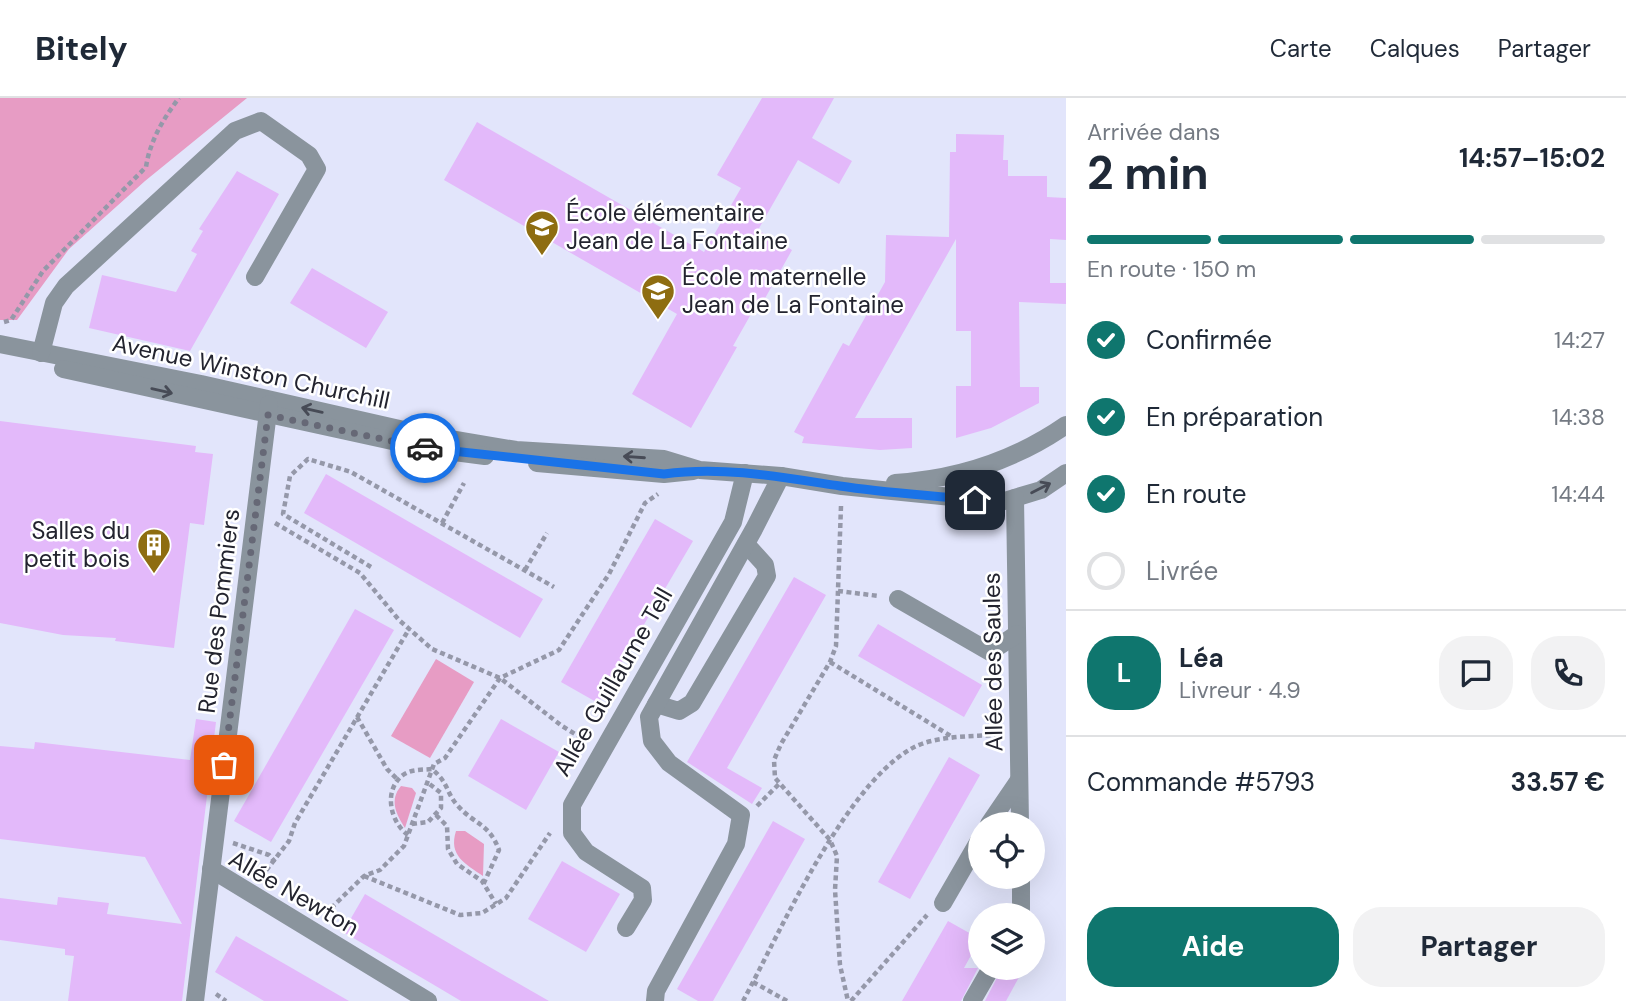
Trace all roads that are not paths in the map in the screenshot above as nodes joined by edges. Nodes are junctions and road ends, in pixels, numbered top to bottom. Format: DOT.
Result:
graph roads {
  1 [pos="256,277"];
  2 [pos="0,344"];
  3 [pos="41,352"];
  4 [pos="0,355"];
  5 [pos="269,407"];
  6 [pos="1066,425"];
  7 [pos="700,470"];
  8 [pos="745,473"];
  9 [pos="1066,473"];
  10 [pos="781,475"];
  11 [pos="842,486"];
  12 [pos="1015,498"];
  13 [pos="746,544"];
  14 [pos="898,599"];
  15 [pos="1017,634"];
  16 [pos="656,704"];
  17 [pos="1019,780"];
  18 [pos="997,812"];
  19 [pos="1020,812"];
  20 [pos="968,860"];
  21 [pos="211,869"];
  22 [pos="943,903"];
  23 [pos="626,928"];
  24 [pos="984,980"];
  25 [pos="195,1001"];
  26 [pos="428,1001"];
  27 [pos="656,1001"];
  28 [pos="972,1001"];
  1 -- 3 [label="street"];
  2 -- 3 [label="street, Avenue Winston Churchill"];
  3 -- 5 [label="street, Avenue Winston Churchill"];
  4 -- 5 [label="street, Avenue Winston Churchill, one-way"];
  7 -- 5 [label="street, Avenue Winston Churchill, one-way"];
  5 -- 7 [label="street, Avenue Winston Churchill"];
  5 -- 21 [label="street, Rue des Pommiers"];
  6 -- 11 [label="street, Avenue Winston Churchill"];
  7 -- 8 [label="street, Avenue Winston Churchill"];
  8 -- 10 [label="street, Avenue Winston Churchill"];
  8 -- 23 [label="street, Allée Guillaume Tell"];
  12 -- 9 [label="street, Avenue Winston Churchill, one-way"];
  10 -- 11 [label="street, Avenue Winston Churchill"];
  10 -- 13 [label="street"];
  11 -- 12 [label="street, Avenue Winston Churchill"];
  12 -- 15 [label="street, Allée des Saules"];
  13 -- 16 [label="street"];
  13 -- 16 [label="street"];
  14 -- 15 [label="street"];
  15 -- 17 [label="street, Allée des Saules"];
  16 -- 27 [label="street"];
  17 -- 18 [label="street"];
  17 -- 19 [label="street, Allée des Saules"];
  20 -- 22 [label="street"];
  21 -- 25 [label="street, Allée Newton"];
  21 -- 26 [label="street, Allée Newton"];
  24 -- 28 [label="street"];
}
